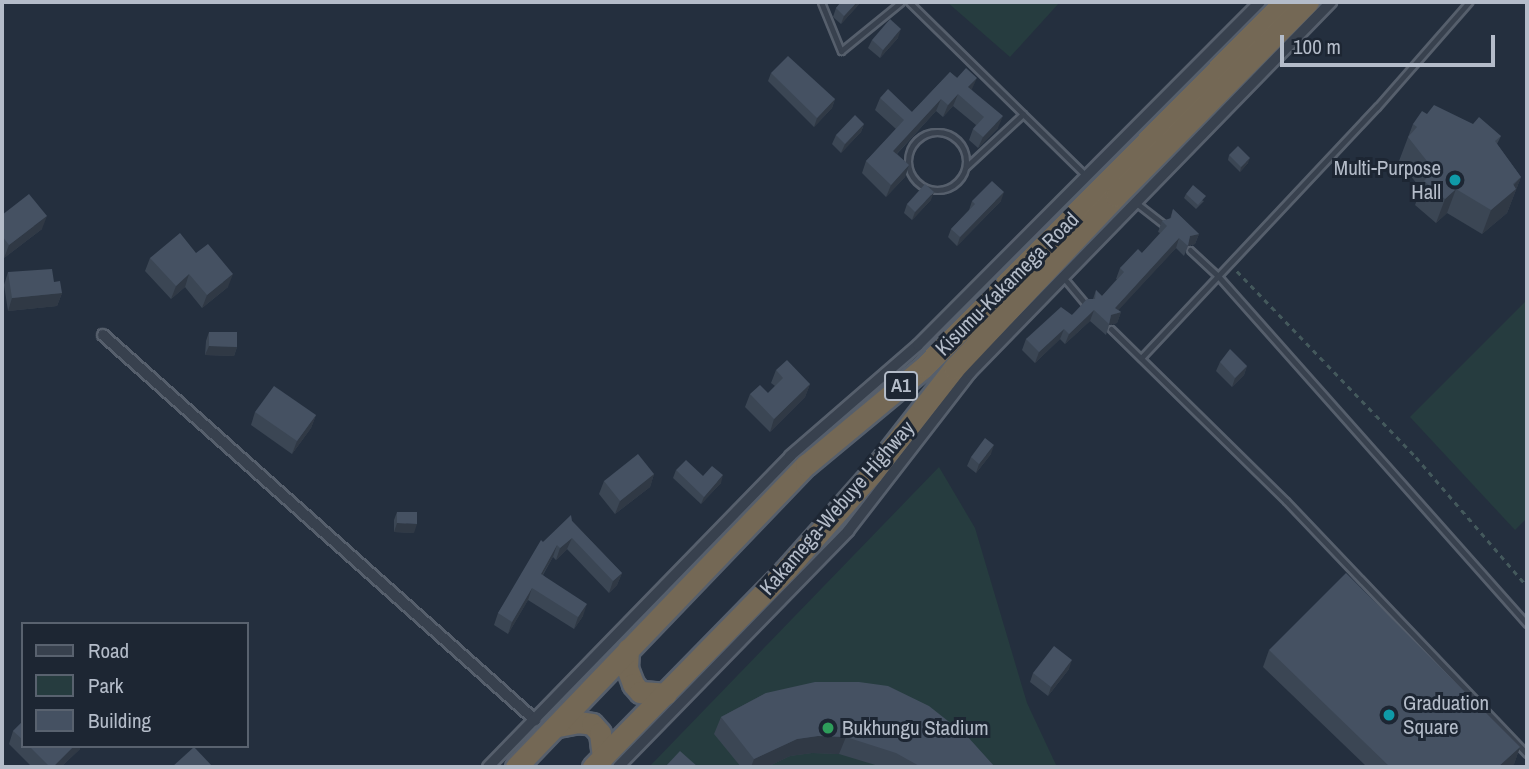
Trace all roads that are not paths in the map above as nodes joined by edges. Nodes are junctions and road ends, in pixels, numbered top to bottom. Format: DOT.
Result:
graph roads {
  1 [pos="821,2"];
  2 [pos="901,2"];
  3 [pos="909,2"];
  4 [pos="1260,2"];
  5 [pos="1284,2"];
  6 [pos="1308,2"];
  7 [pos="1331,2"];
  8 [pos="1469,2"];
  9 [pos="1023,114"];
  10 [pos="966,167"];
  11 [pos="1086,176"];
  12 [pos="1135,202"];
  13 [pos="1164,225"];
  14 [pos="1190,250"];
  15 [pos="1218,276"];
  16 [pos="1063,277"];
  17 [pos="1087,306"];
  18 [pos="1111,329"];
  19 [pos="103,335"];
  20 [pos="1141,358"];
  21 [pos="833,444"];
  22 [pos="800,448"];
  23 [pos="880,490"];
  24 [pos="849,500"];
  25 [pos="1527,624"];
  26 [pos="628,649"];
  27 [pos="666,694"];
  28 [pos="535,720"];
  29 [pos="558,726"];
  30 [pos="1527,754"];
  31 [pos="604,764"];
  32 [pos="488,767"];
  33 [pos="516,767"];
  1 -- 2 [label="lane"];
  3 -- 9 [label="lane"];
  4 -- 11 [label="street"];
  5 -- 21 [label="highway, Kisumu-Kakamega Road / A1"];
  6 -- 24 [label="highway, Kakamega-Webuye Highway / A1"];
  7 -- 12 [label="street"];
  8 -- 15 [label="lane"];
  9 -- 10 [label="lane"];
  9 -- 11 [label="lane"];
  10 -- 10 [label="lane"];
  11 -- 22 [label="street"];
  12 -- 13 [label="lane"];
  12 -- 16 [label="street"];
  14 -- 15 [label="lane"];
  15 -- 20 [label="lane"];
  15 -- 25 [label="lane"];
  16 -- 17 [label="lane"];
  16 -- 23 [label="street"];
  18 -- 20 [label="lane"];
  19 -- 28 [label="street"];
  20 -- 30 [label="lane"];
  21 -- 22 [label="street"];
  21 -- 26 [label="highway, Kisumu-Kakamega Road / A1"];
  22 -- 28 [label="street"];
  23 -- 24 [label="street"];
  23 -- 31 [label="street"];
  24 -- 27 [label="highway, Kakamega-Webuye Highway / A1"];
  26 -- 27 [label="highway"];
  26 -- 29 [label="highway, Kisumu-Kakamega Road / A1"];
  27 -- 31 [label="highway, Kakamega-Webuye Highway / A1"];
  28 -- 32 [label="street"];
  29 -- 31 [label="highway"];
  29 -- 33 [label="highway, Kisumu-Kakamega Road / A1"];
}
